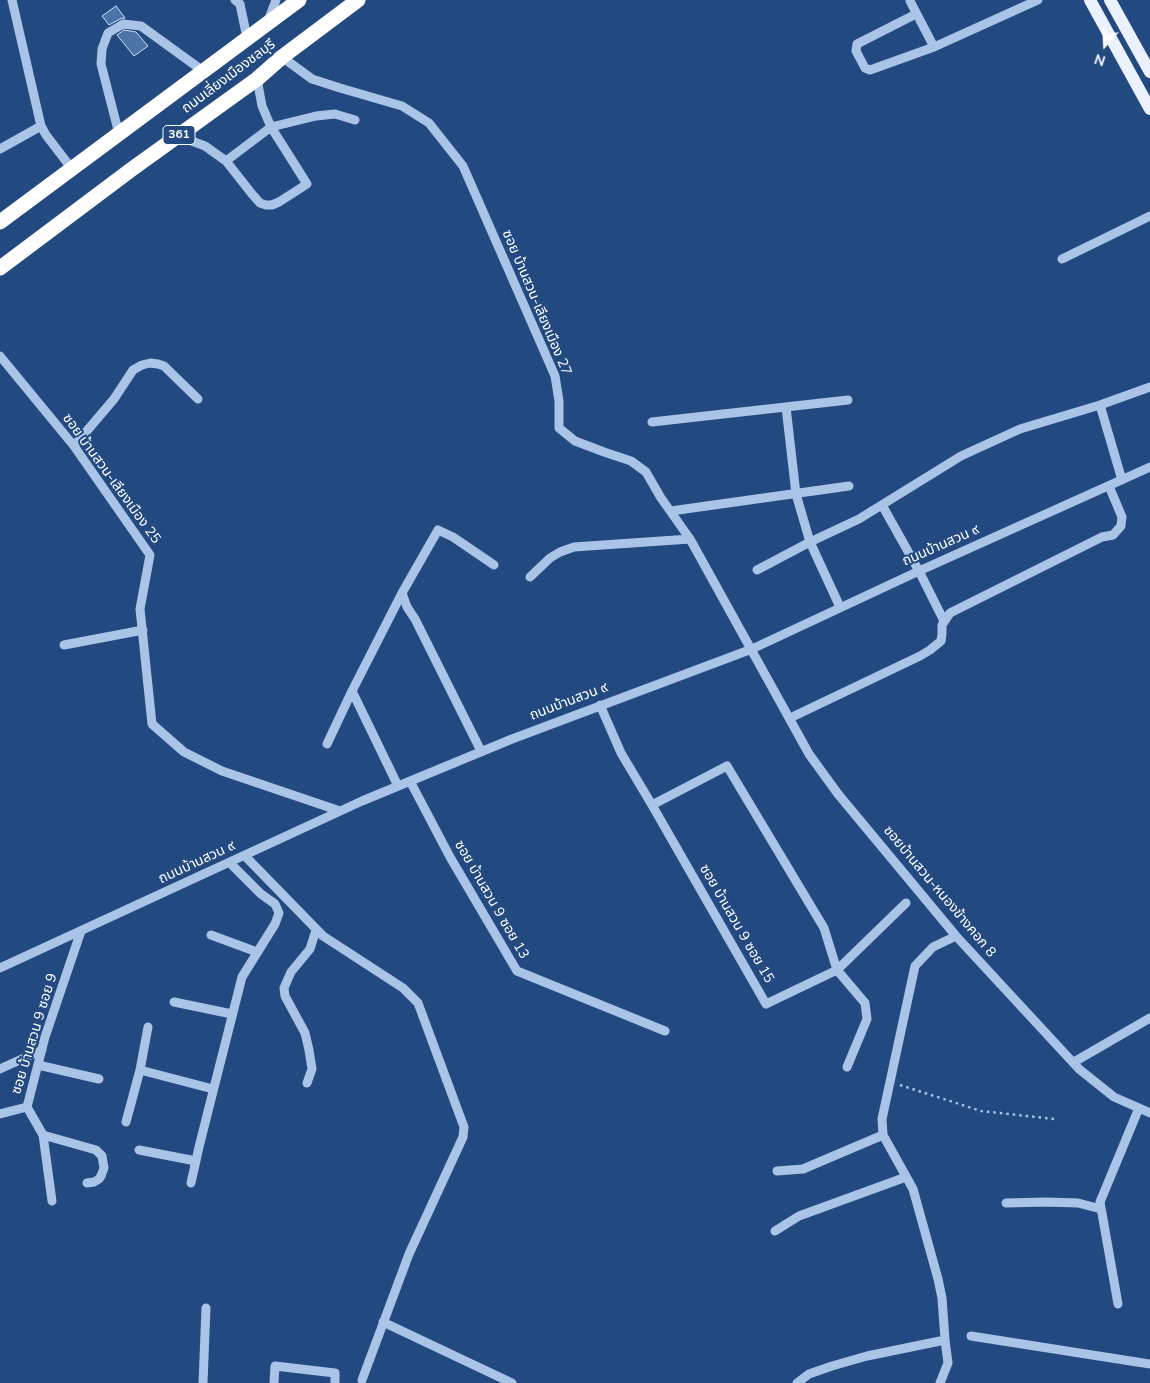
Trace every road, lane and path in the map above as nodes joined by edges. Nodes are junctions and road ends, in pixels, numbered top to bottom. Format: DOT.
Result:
graph roads {
  1 [pos="12,0"];
  2 [pos="235,0"];
  3 [pos="276,0"];
  4 [pos="299,0"];
  5 [pos="358,0"];
  6 [pos="910,0"];
  7 [pos="1038,0"];
  8 [pos="1090,0"];
  9 [pos="1110,0"];
  10 [pos="916,14"];
  11 [pos="267,24"];
  12 [pos="247,38"];
  13 [pos="934,47"];
  14 [pos="282,57"];
  15 [pos="204,71"];
  16 [pos="1150,72"];
  17 [pos="257,79"];
  18 [pos="1150,109"];
  19 [pos="355,120"];
  20 [pos="41,126"];
  21 [pos="271,127"];
  22 [pos="119,134"];
  23 [pos="176,137"];
  24 [pos="0,149"];
  25 [pos="226,161"];
  26 [pos="72,169"];
  27 [pos="1150,216"];
  28 [pos="0,222"];
  29 [pos="1062,259"];
  30 [pos="0,268"];
  31 [pos="0,356"];
  32 [pos="1150,387"];
  33 [pos="198,399"];
  34 [pos="848,400"];
  35 [pos="1100,405"];
  36 [pos="786,407"];
  37 [pos="652,422"];
  38 [pos="74,446"];
  39 [pos="1150,467"];
  40 [pos="1122,480"];
  41 [pos="849,486"];
  42 [pos="1109,486"];
  43 [pos="796,494"];
  44 [pos="882,505"];
  45 [pos="671,511"];
  46 [pos="690,540"];
  47 [pos="810,542"];
  48 [pos="494,565"];
  49 [pos="757,570"];
  50 [pos="919,571"];
  51 [pos="530,577"];
  52 [pos="402,593"];
  53 [pos="840,607"];
  54 [pos="944,620"];
  55 [pos="143,630"];
  56 [pos="64,645"];
  57 [pos="752,649"];
  58 [pos="352,692"];
  59 [pos="600,705"];
  60 [pos="790,718"];
  61 [pos="328,744"];
  62 [pos="481,751"];
  63 [pos="410,781"];
  64 [pos="398,786"];
  65 [pos="652,804"];
  66 [pos="340,811"];
  67 [pos="245,856"];
  68 [pos="230,863"];
  69 [pos="906,903"];
  70 [pos="316,930"];
  71 [pos="81,932"];
  72 [pos="211,935"];
  73 [pos="956,936"];
  74 [pos="257,952"];
  75 [pos="0,968"];
  76 [pos="838,970"];
  77 [pos="174,1002"];
  78 [pos="232,1014"];
  79 [pos="1150,1018"];
  80 [pos="148,1027"];
  81 [pos="665,1030"];
  82 [pos="42,1050"];
  83 [pos="1074,1062"];
  84 [pos="38,1065"];
  85 [pos="846,1067"];
  86 [pos="0,1070"];
  87 [pos="140,1070"];
  88 [pos="98,1079"];
  89 [pos="890,1081"];
  90 [pos="307,1083"];
  91 [pos="213,1089"];
  92 [pos="27,1107"];
  93 [pos="1146,1110"];
  94 [pos="0,1114"];
  95 [pos="1054,1119"];
  96 [pos="126,1122"];
  97 [pos="883,1134"];
  98 [pos="43,1135"];
  99 [pos="139,1150"];
  100 [pos="196,1162"];
  101 [pos="777,1171"];
  102 [pos="906,1177"];
  103 [pos="87,1182"];
  104 [pos="191,1183"];
  105 [pos="52,1201"];
  106 [pos="1006,1203"];
  107 [pos="1101,1209"];
  108 [pos="775,1231"];
  109 [pos="1118,1304"];
  110 [pos="206,1308"];
  111 [pos="383,1322"];
  112 [pos="970,1336"];
  113 [pos="945,1340"];
  114 [pos="1150,1364"];
  115 [pos="362,1380"];
  116 [pos="203,1383"];
  117 [pos="274,1383"];
  118 [pos="335,1383"];
  119 [pos="512,1383"];
  120 [pos="798,1383"];
  121 [pos="940,1383"];
  1 -- 20 [label="street"];
  2 -- 12 [label="street"];
  3 -- 11 [label="street"];
  4 -- 11 [label="highway, ถนนเลี่ยงเมืองชลบุรี / 361"];
  5 -- 14 [label="highway, ถนนเลี่ยงเมืองชลบุรี / 361"];
  6 -- 10 [label="street"];
  7 -- 13 [label="street"];
  8 -- 18 [label="main road"];
  9 -- 16 [label="main road"];
  10 -- 13 [label="street"];
  10 -- 13 [label="street"];
  11 -- 12 [label="highway, ถนนเลี่ยงเมืองชลบุรี / 361"];
  12 -- 15 [label="highway, ถนนเลี่ยงเมืองชลบุรี / 361"];
  14 -- 17 [label="highway, ถนนเลี่ยงเมืองชลบุรี / 361"];
  14 -- 45 [label="street, ซอย บ้านสวน-เลียงเมือง 27"];
  15 -- 22 [label="highway, ถนนเลี่ยงเมืองชลบุรี / 361"];
  15 -- 22 [label="street"];
  17 -- 21 [label="street"];
  17 -- 23 [label="highway, ถนนเลี่ยงเมืองชลบุรี / 361"];
  19 -- 21 [label="street"];
  20 -- 24 [label="street"];
  20 -- 26 [label="street"];
  21 -- 25 [label="street"];
  21 -- 25 [label="street"];
  22 -- 26 [label="highway, ถนนเลี่ยงเมืองชลบุรี / 361"];
  23 -- 25 [label="street"];
  23 -- 30 [label="highway, ถนนเลี่ยงเมืองชลบุรี / 361"];
  26 -- 28 [label="highway, ถนนเลี่ยงเมืองชลบุรี / 361"];
  27 -- 29 [label="street"];
  31 -- 38 [label="street, ซอย บ้านสวน-เลียงเมือง 25"];
  32 -- 35 [label="street"];
  33 -- 38 [label="street"];
  34 -- 36 [label="street"];
  35 -- 40 [label="street"];
  35 -- 44 [label="street"];
  36 -- 37 [label="street"];
  36 -- 43 [label="street"];
  38 -- 55 [label="street, ซอย บ้านสวน-เลียงเมือง 25"];
  39 -- 40 [label="street, ถนนบ้านสวน ๙"];
  40 -- 42 [label="street, ถนนบ้านสวน ๙"];
  41 -- 43 [label="street"];
  42 -- 50 [label="street, ถนนบ้านสวน ๙"];
  42 -- 54 [label="street"];
  43 -- 45 [label="street"];
  43 -- 47 [label="street"];
  44 -- 47 [label="street"];
  44 -- 50 [label="street"];
  45 -- 46 [label="street, ซอย บ้านสวน-เลียงเมือง 27"];
  46 -- 51 [label="street"];
  46 -- 57 [label="street, ซอย บ้านสวน-เลียงเมือง 27"];
  47 -- 49 [label="street"];
  47 -- 53 [label="street"];
  48 -- 52 [label="street"];
  50 -- 53 [label="street, ถนนบ้านสวน ๙"];
  50 -- 54 [label="street"];
  52 -- 58 [label="street"];
  52 -- 62 [label="street"];
  53 -- 57 [label="street, ถนนบ้านสวน ๙"];
  54 -- 60 [label="street"];
  55 -- 56 [label="street"];
  55 -- 66 [label="street, ซอย บ้านสวน-เลียงเมือง 25"];
  57 -- 59 [label="street, ถนนบ้านสวน ๙"];
  57 -- 60 [label="street, ซอยบ้านสวน-หนองข้างคอก 8"];
  58 -- 61 [label="street"];
  58 -- 64 [label="street"];
  59 -- 62 [label="street, ถนนบ้านสวน ๙"];
  59 -- 65 [label="street, ซอย บ้านสวน 9 ซอย 15"];
  60 -- 73 [label="street, ซอยบ้านสวน-หนองข้างคอก 8"];
  62 -- 63 [label="street, ถนนบ้านสวน ๙"];
  63 -- 64 [label="street, ถนนบ้านสวน ๙"];
  63 -- 81 [label="street, ซอย บ้านสวน 9 ซอย 13"];
  64 -- 66 [label="street, ถนนบ้านสวน ๙"];
  65 -- 76 [label="street, ซอย บ้านสวน 9 ซอย 15"];
  65 -- 76 [label="street"];
  66 -- 67 [label="street, ถนนบ้านสวน ๙"];
  67 -- 68 [label="street, ถนนบ้านสวน ๙"];
  67 -- 70 [label="street"];
  68 -- 71 [label="street, ถนนบ้านสวน ๙"];
  68 -- 74 [label="street"];
  69 -- 76 [label="street, ซอย บ้านสวน 9 ซอย 15"];
  70 -- 90 [label="street"];
  70 -- 111 [label="street"];
  71 -- 75 [label="street, ถนนบ้านสวน ๙"];
  71 -- 82 [label="street, ซอย บ้านสวน 9 ซอย 9"];
  72 -- 74 [label="street"];
  73 -- 83 [label="street, ซอยบ้านสวน-หนองข้างคอก 8"];
  73 -- 89 [label="street"];
  74 -- 78 [label="street"];
  76 -- 85 [label="street"];
  77 -- 78 [label="street"];
  78 -- 91 [label="street"];
  79 -- 83 [label="street"];
  80 -- 87 [label="street"];
  82 -- 84 [label="street, ซอย บ้านสวน 9 ซอย 9"];
  82 -- 86 [label="street"];
  83 -- 93 [label="street, ซอยบ้านสวน-หนองข้างคอก 8"];
  84 -- 88 [label="street"];
  84 -- 92 [label="street, ซอย บ้านสวน 9 ซอย 9"];
  87 -- 91 [label="street"];
  87 -- 96 [label="street"];
  89 -- 95 [label="path"];
  89 -- 97 [label="street"];
  91 -- 100 [label="street"];
  92 -- 94 [label="street"];
  92 -- 98 [label="street, ซอย บ้านสวน 9 ซอย 9"];
  93 -- 107 [label="street"];
  97 -- 101 [label="street"];
  97 -- 102 [label="street"];
  98 -- 103 [label="street"];
  98 -- 105 [label="street, ซอย บ้านสวน 9 ซอย 9"];
  99 -- 100 [label="street"];
  100 -- 104 [label="street"];
  102 -- 108 [label="street"];
  102 -- 113 [label="street"];
  106 -- 107 [label="street"];
  107 -- 109 [label="street"];
  110 -- 116 [label="street"];
  111 -- 115 [label="street"];
  111 -- 119 [label="street"];
  112 -- 114 [label="street"];
  113 -- 120 [label="street"];
  113 -- 121 [label="street"];
  117 -- 118 [label="street"];
}
